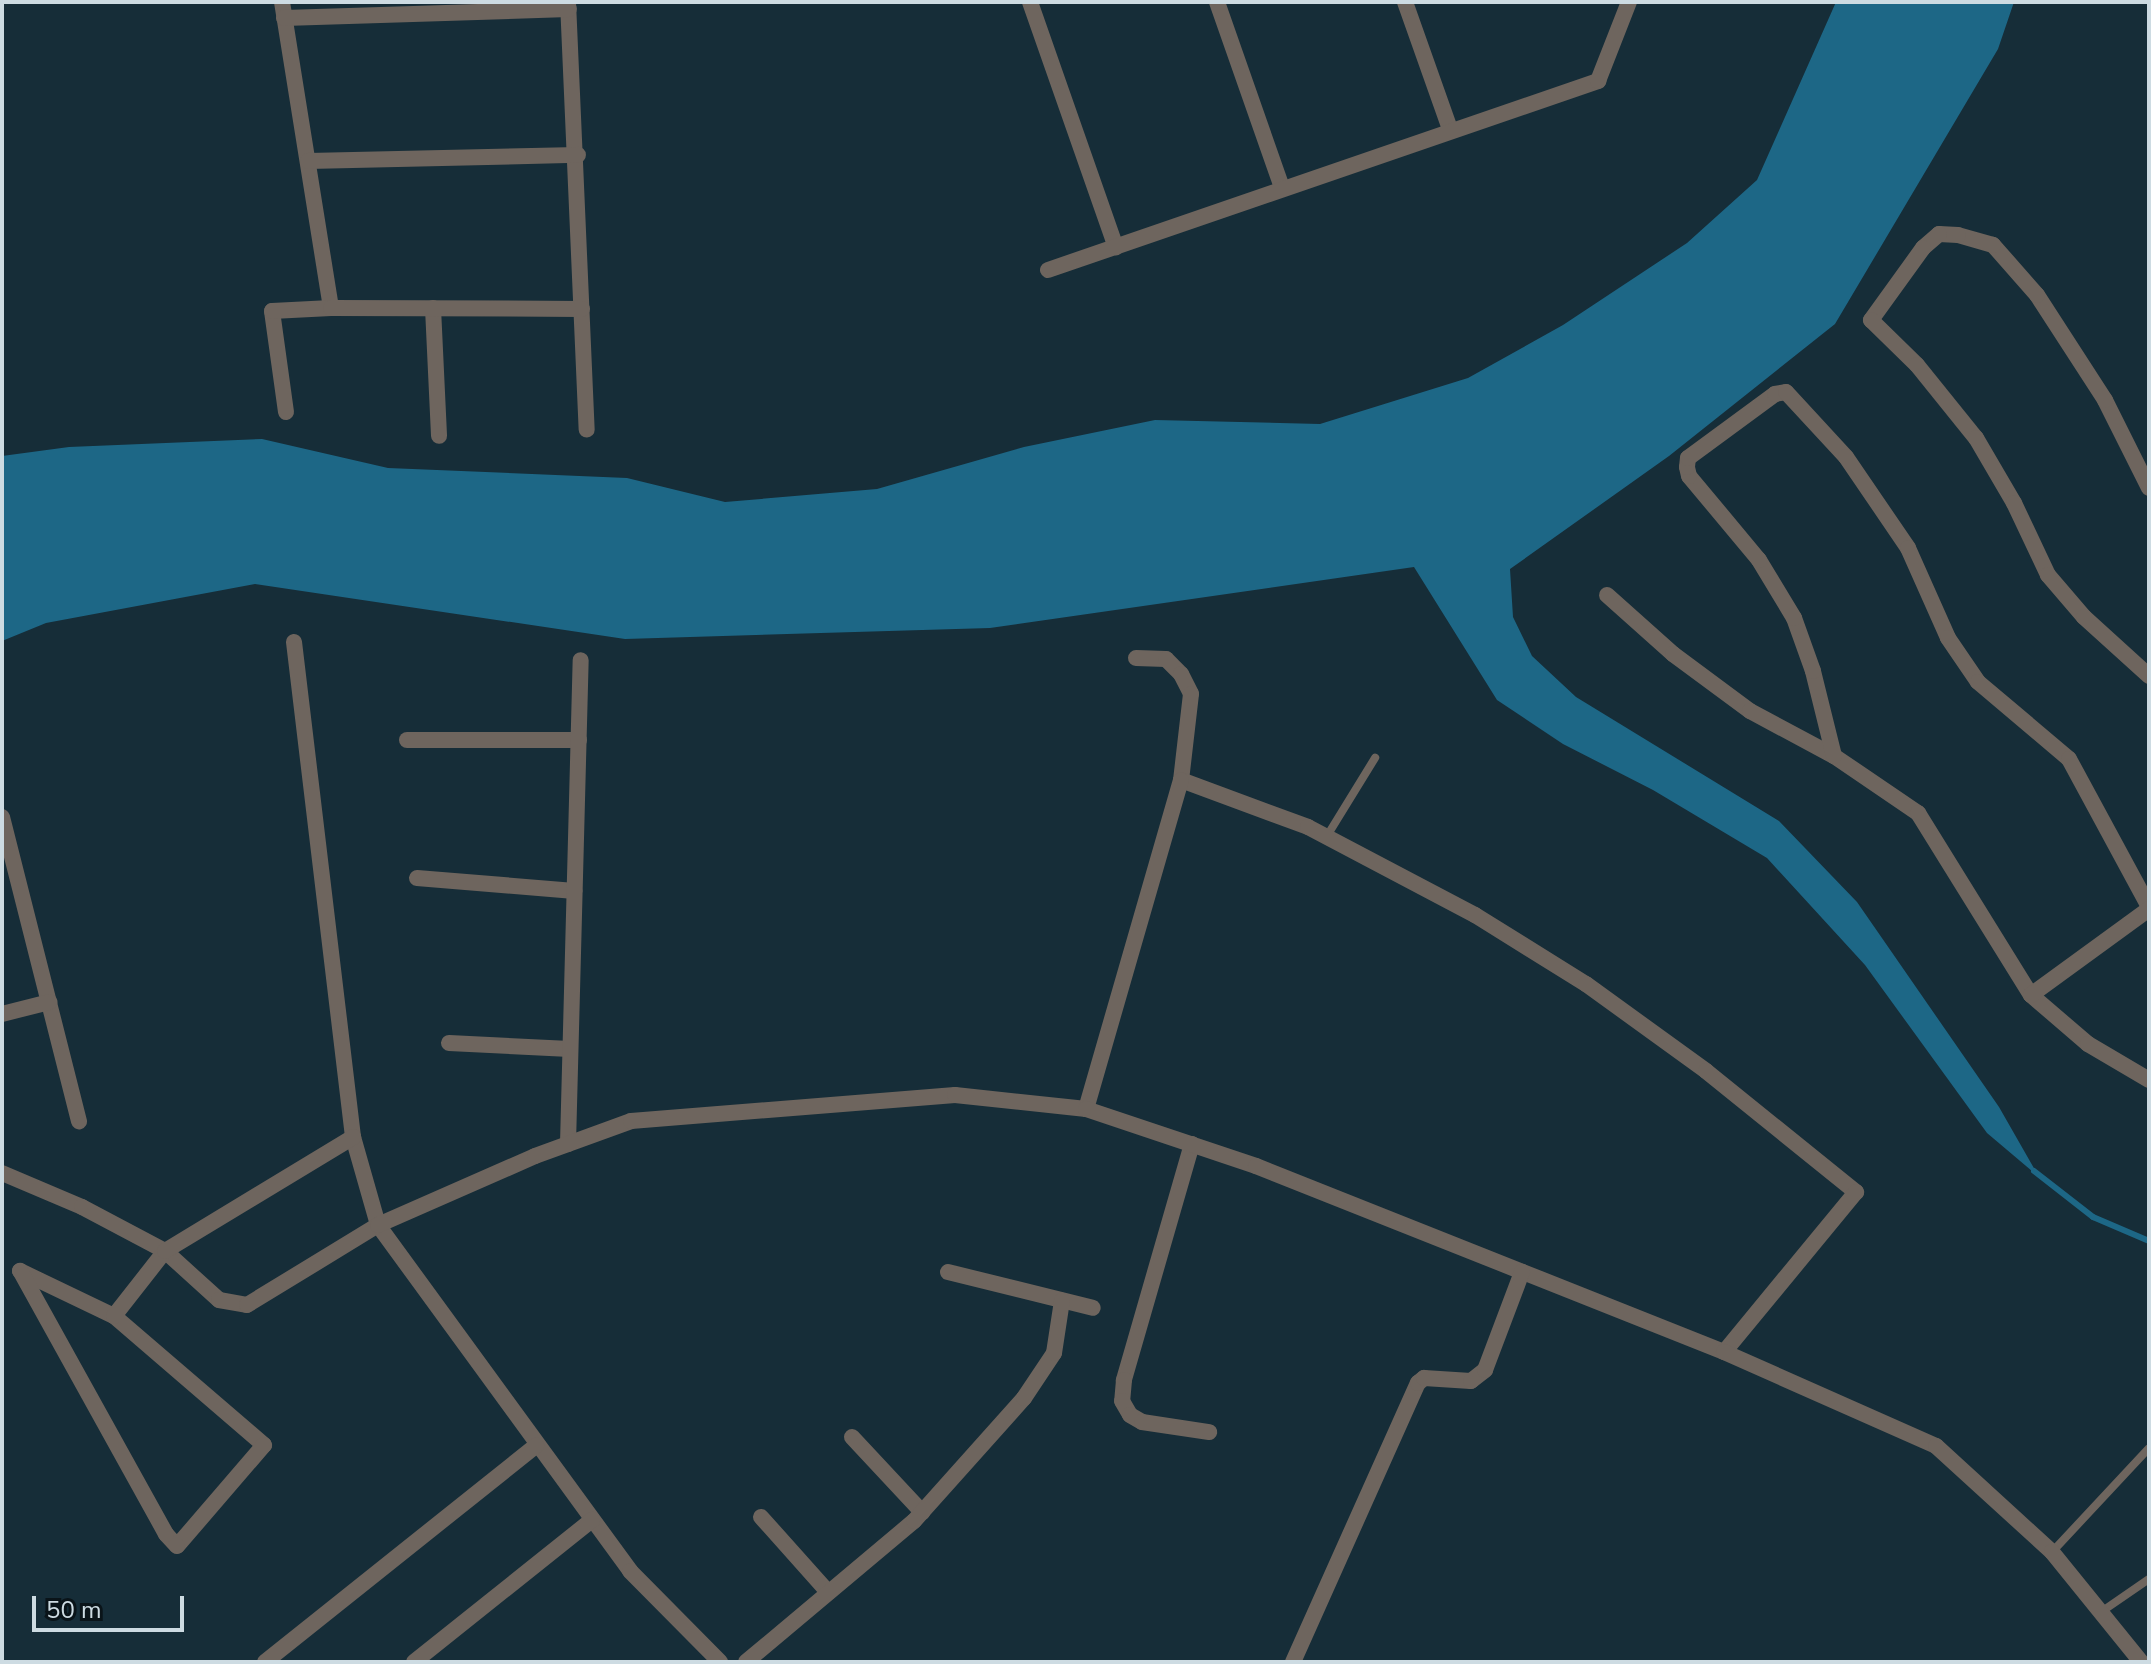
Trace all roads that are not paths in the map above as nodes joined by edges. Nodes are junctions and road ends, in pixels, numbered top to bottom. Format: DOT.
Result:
graph roads {
  1 [pos="1030,2"];
  2 [pos="1217,2"];
  3 [pos="1405,2"];
  4 [pos="568,6"];
  5 [pos="1623,7"];
  6 [pos="283,10"];
  7 [pos="1450,129"];
  8 [pos="578,155"];
  9 [pos="308,161"];
  10 [pos="1282,188"];
  11 [pos="1116,247"];
  12 [pos="1048,270"];
  13 [pos="331,308"];
  14 [pos="433,308"];
  15 [pos="582,309"];
  16 [pos="286,412"];
  17 [pos="587,430"];
  18 [pos="439,436"];
  19 [pos="2149,488"];
  20 [pos="1607,595"];
  21 [pos="294,642"];
  22 [pos="1136,658"];
  23 [pos="581,660"];
  24 [pos="2149,676"];
  25 [pos="407,740"];
  26 [pos="579,740"];
  27 [pos="1834,756"];
  28 [pos="1375,758"];
  29 [pos="1181,780"];
  30 [pos="2,817"];
  31 [pos="1327,837"];
  32 [pos="417,878"];
  33 [pos="574,891"];
  34 [pos="2149,908"];
  35 [pos="2031,995"];
  36 [pos="49,1002"];
  37 [pos="2,1014"];
  38 [pos="449,1043"];
  39 [pos="570,1049"];
  40 [pos="2149,1080"];
  41 [pos="1086,1109"];
  42 [pos="79,1121"];
  43 [pos="353,1137"];
  44 [pos="568,1144"];
  45 [pos="1192,1144"];
  46 [pos="2,1173"];
  47 [pos="378,1225"];
  48 [pos="165,1251"];
  49 [pos="948,1272"];
  50 [pos="1522,1272"];
  51 [pos="1062,1301"];
  52 [pos="1093,1308"];
  53 [pos="114,1316"];
  54 [pos="1724,1352"];
  55 [pos="1209,1432"];
  56 [pos="852,1437"];
  57 [pos="536,1446"];
  58 [pos="2149,1448"];
  59 [pos="922,1512"];
  60 [pos="761,1517"];
  61 [pos="592,1520"];
  62 [pos="2052,1552"];
  63 [pos="2149,1579"];
  64 [pos="828,1592"];
  65 [pos="2101,1612"];
  66 [pos="265,1662"];
  67 [pos="414,1662"];
  68 [pos="720,1662"];
  69 [pos="746,1662"];
  70 [pos="1293,1662"];
  71 [pos="2141,1662"];
  1 -- 11 [label="street"];
  2 -- 10 [label="street"];
  3 -- 7 [label="street"];
  4 -- 6 [label="street"];
  4 -- 8 [label="street"];
  5 -- 7 [label="street"];
  6 -- 9 [label="street"];
  7 -- 10 [label="street"];
  8 -- 9 [label="street"];
  8 -- 15 [label="street"];
  9 -- 13 [label="street"];
  10 -- 11 [label="street"];
  11 -- 12 [label="street"];
  13 -- 14 [label="street"];
  13 -- 16 [label="street"];
  14 -- 15 [label="street"];
  14 -- 18 [label="street"];
  15 -- 17 [label="street"];
  19 -- 24 [label="street"];
  20 -- 27 [label="street"];
  21 -- 43 [label="street"];
  22 -- 29 [label="street"];
  23 -- 26 [label="street"];
  25 -- 26 [label="street"];
  26 -- 33 [label="street"];
  27 -- 34 [label="street"];
  27 -- 35 [label="street"];
  28 -- 31 [label="lane"];
  29 -- 31 [label="street"];
  29 -- 41 [label="street"];
  30 -- 36 [label="street"];
  31 -- 54 [label="street"];
  32 -- 33 [label="street"];
  33 -- 39 [label="street"];
  34 -- 35 [label="street"];
  35 -- 40 [label="street"];
  36 -- 37 [label="street"];
  36 -- 42 [label="street"];
  38 -- 39 [label="street"];
  39 -- 44 [label="street"];
  41 -- 44 [label="street"];
  41 -- 45 [label="street"];
  43 -- 47 [label="street"];
  43 -- 48 [label="street"];
  44 -- 47 [label="street"];
  45 -- 50 [label="street"];
  45 -- 55 [label="street"];
  46 -- 48 [label="street"];
  47 -- 48 [label="street"];
  47 -- 57 [label="street"];
  48 -- 53 [label="street"];
  49 -- 51 [label="street"];
  50 -- 54 [label="street"];
  50 -- 70 [label="street"];
  51 -- 52 [label="street"];
  51 -- 59 [label="street"];
  53 -- 53 [label="street"];
  54 -- 62 [label="street"];
  56 -- 59 [label="street"];
  57 -- 61 [label="street"];
  57 -- 66 [label="street"];
  58 -- 62 [label="lane"];
  59 -- 64 [label="street"];
  60 -- 64 [label="street"];
  61 -- 67 [label="street"];
  61 -- 68 [label="street"];
  62 -- 65 [label="street"];
  63 -- 65 [label="lane"];
  64 -- 69 [label="street"];
  65 -- 71 [label="street"];
}
